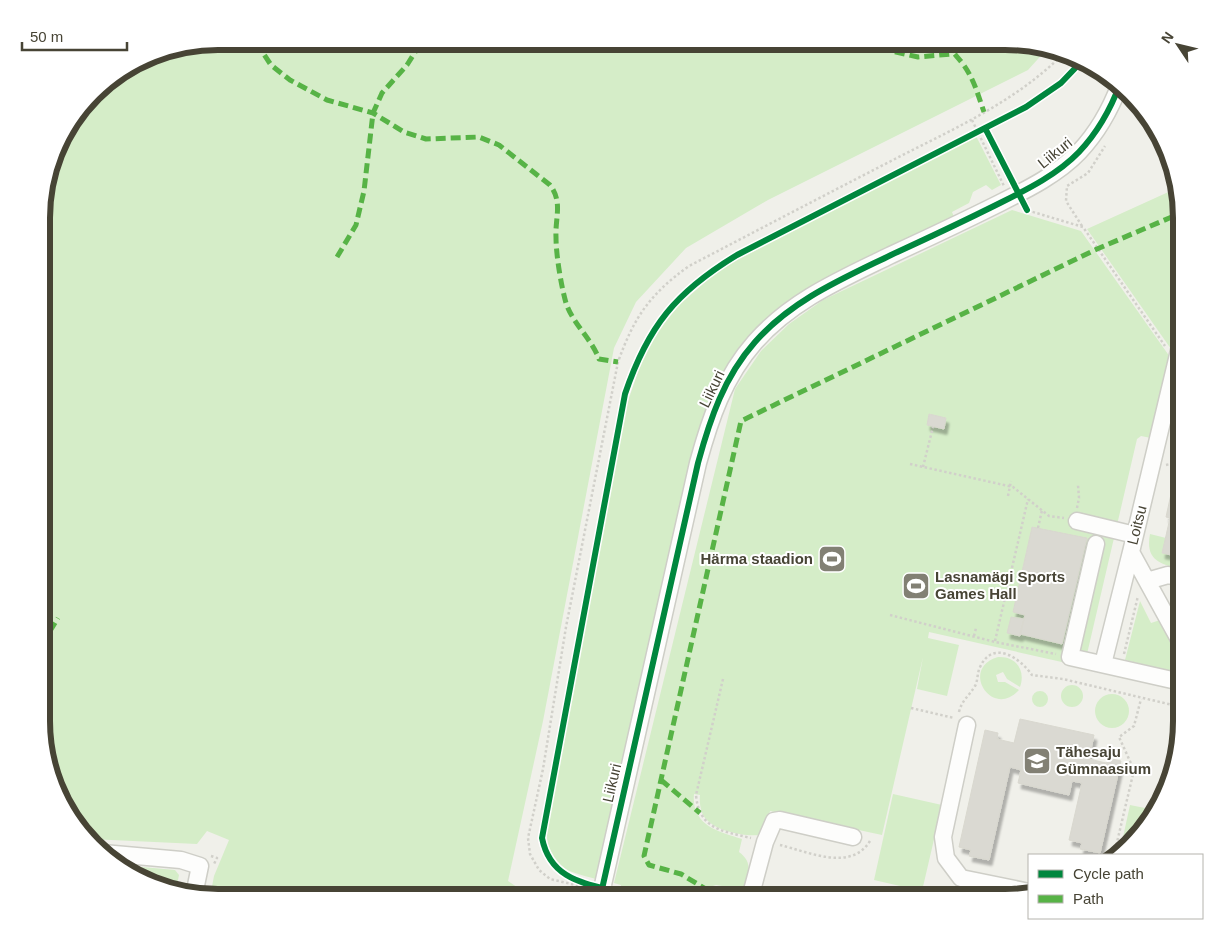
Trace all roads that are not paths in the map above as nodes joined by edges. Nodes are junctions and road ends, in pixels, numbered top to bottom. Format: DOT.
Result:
graph roads {
  1 [pos="1116,92"];
  2 [pos="1173,370"];
  3 [pos="1164,414"];
  4 [pos="1173,416"];
  5 [pos="1076,520"];
  6 [pos="1135,535"];
  7 [pos="1096,544"];
  8 [pos="1131,552"];
  9 [pos="1145,577"];
  10 [pos="1173,577"];
  11 [pos="1173,628"];
  12 [pos="1103,664"];
  13 [pos="1173,680"];
  14 [pos="967,725"];
  15 [pos="853,837"];
  16 [pos="118,855"];
  17 [pos="195,888"];
  18 [pos="596,889"];
  19 [pos="752,889"];
  20 [pos="1013,889"];
  1 -- 18 [label="street, Liikuri"];
  2 -- 3 [label="street, Loitsu"];
  3 -- 4 [label="street"];
  3 -- 6 [label="street, Loitsu"];
  5 -- 6 [label="street"];
  6 -- 8 [label="street, Loitsu"];
  7 -- 12 [label="street"];
  8 -- 9 [label="street, Loitsu"];
  8 -- 12 [label="street"];
  9 -- 10 [label="street"];
  9 -- 11 [label="street, Loitsu"];
  12 -- 13 [label="street"];
  14 -- 20 [label="street"];
  15 -- 19 [label="street"];
  16 -- 17 [label="street"];
}
